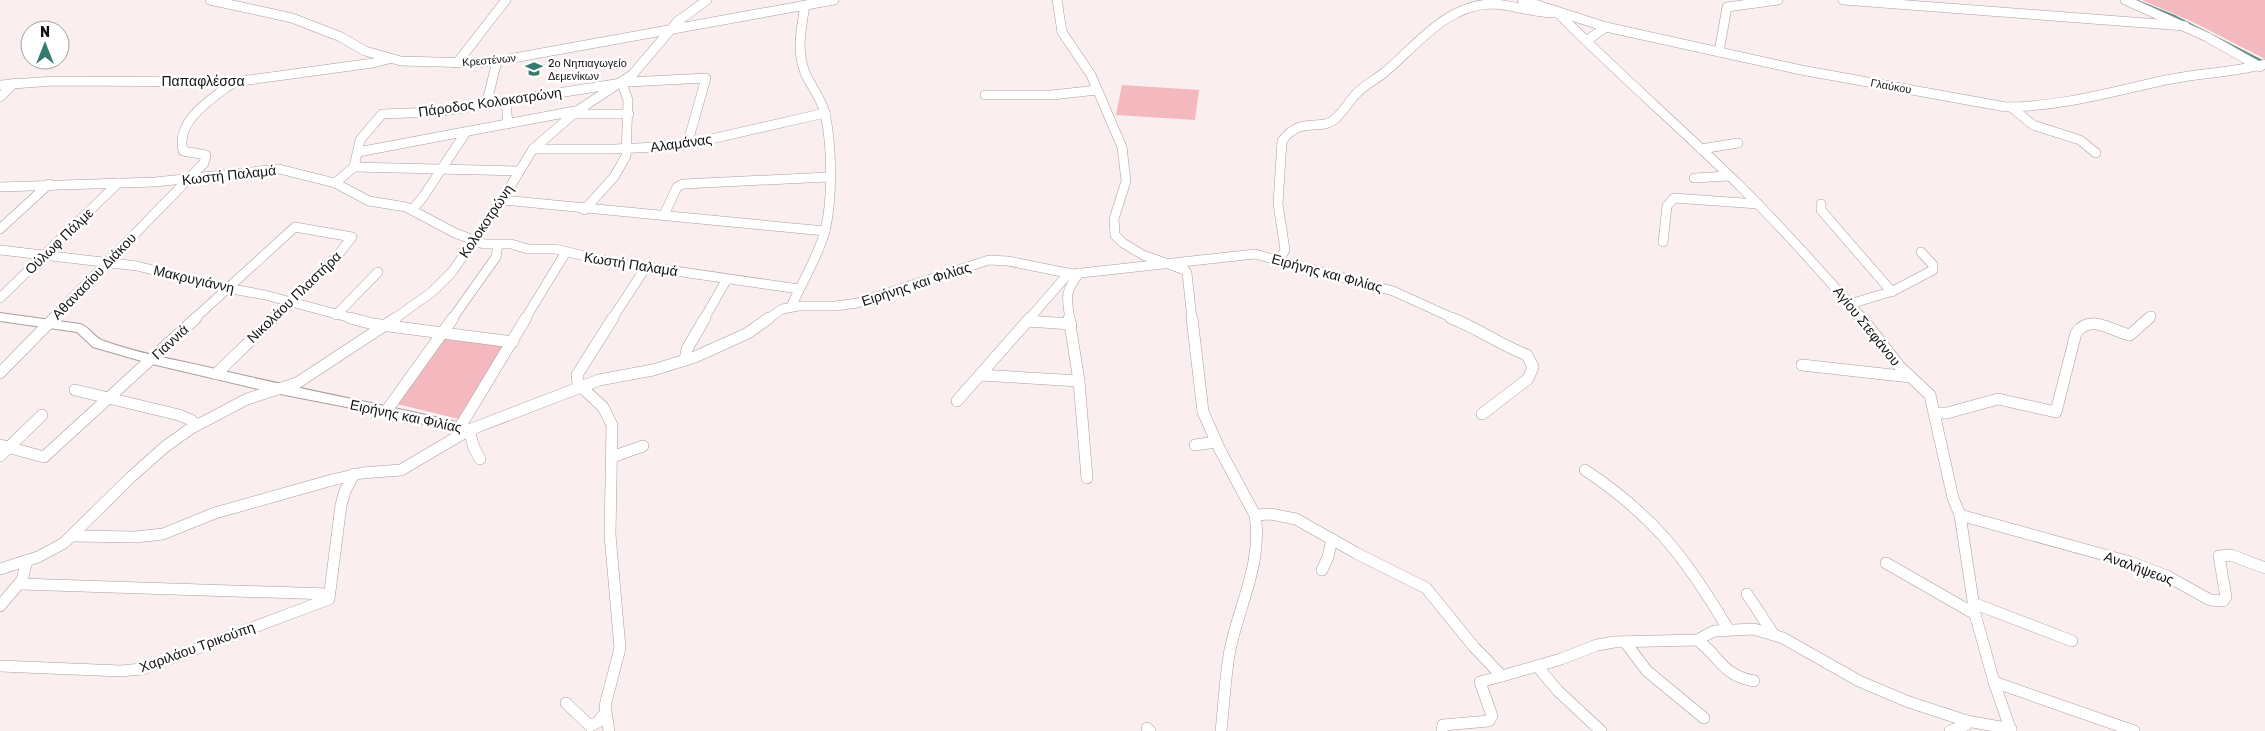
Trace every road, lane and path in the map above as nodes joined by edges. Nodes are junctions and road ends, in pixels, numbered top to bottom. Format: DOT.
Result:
graph roads {
  1 [pos="210,0"];
  2 [pos="506,0"];
  3 [pos="706,0"];
  4 [pos="834,0"];
  5 [pos="1057,0"];
  6 [pos="1522,0"];
  7 [pos="1551,0"];
  8 [pos="1778,0"];
  9 [pos="1843,0"];
  10 [pos="2125,0"];
  11 [pos="1476,2"];
  12 [pos="805,5"];
  13 [pos="1546,9"];
  14 [pos="1558,13"];
  15 [pos="2185,26"];
  16 [pos="1606,27"];
  17 [pos="671,29"];
  18 [pos="1586,42"];
  19 [pos="1719,52"];
  20 [pos="390,59"];
  21 [pos="497,61"];
  22 [pos="457,63"];
  23 [pos="2263,66"];
  24 [pos="234,82"];
  25 [pos="14,83"];
  26 [pos="622,83"];
  27 [pos="0,85"];
  28 [pos="1097,90"];
  29 [pos="985,95"];
  30 [pos="0,97"];
  31 [pos="506,102"];
  32 [pos="486,105"];
  33 [pos="2011,107"];
  34 [pos="575,112"];
  35 [pos="825,113"];
  36 [pos="629,114"];
  37 [pos="508,124"];
  38 [pos="466,132"];
  39 [pos="1738,143"];
  40 [pos="687,145"];
  41 [pos="533,149"];
  42 [pos="627,149"];
  43 [pos="1701,149"];
  44 [pos="358,152"];
  45 [pos="2096,153"];
  46 [pos="354,167"];
  47 [pos="442,169"];
  48 [pos="520,171"];
  49 [pos="1729,176"];
  50 [pos="828,177"];
  51 [pos="1694,178"];
  52 [pos="188,179"];
  53 [pos="118,183"];
  54 [pos="335,183"];
  55 [pos="49,184"];
  56 [pos="0,187"];
  57 [pos="502,200"];
  58 [pos="1758,204"];
  59 [pos="1821,204"];
  60 [pos="412,210"];
  61 [pos="584,210"];
  62 [pos="664,215"];
  63 [pos="295,226"];
  64 [pos="0,229"];
  65 [pos="825,231"];
  66 [pos="472,240"];
  67 [pos="1662,242"];
  68 [pos="498,245"];
  69 [pos="0,250"];
  70 [pos="566,252"];
  71 [pos="1921,252"];
  72 [pos="45,254"];
  73 [pos="1279,260"];
  74 [pos="108,262"];
  75 [pos="1170,264"];
  76 [pos="646,267"];
  77 [pos="378,272"];
  78 [pos="1079,273"];
  79 [pos="1068,274"];
  80 [pos="727,279"];
  81 [pos="228,288"];
  82 [pos="799,289"];
  83 [pos="1892,292"];
  84 [pos="0,298"];
  85 [pos="290,301"];
  86 [pos="1850,304"];
  87 [pos="791,307"];
  88 [pos="336,315"];
  89 [pos="2151,316"];
  90 [pos="0,318"];
  91 [pos="1027,321"];
  92 [pos="49,323"];
  93 [pos="1071,324"];
  94 [pos="384,326"];
  95 [pos="442,333"];
  96 [pos="512,342"];
  97 [pos="152,359"];
  98 [pos="685,360"];
  99 [pos="1802,365"];
  100 [pos="0,373"];
  101 [pos="216,374"];
  102 [pos="980,375"];
  103 [pos="1910,377"];
  104 [pos="1080,381"];
  105 [pos="581,386"];
  106 [pos="279,389"];
  107 [pos="75,390"];
  108 [pos="108,398"];
  109 [pos="957,402"];
  110 [pos="386,410"];
  111 [pos="1935,413"];
  112 [pos="1482,414"];
  113 [pos="42,415"];
  114 [pos="196,425"];
  115 [pos="464,428"];
  116 [pos="1216,442"];
  117 [pos="1195,445"];
  118 [pos="4,446"];
  119 [pos="643,446"];
  120 [pos="0,456"];
  121 [pos="612,457"];
  122 [pos="480,459"];
  123 [pos="1585,470"];
  124 [pos="354,474"];
  125 [pos="1087,478"];
  126 [pos="1255,515"];
  127 [pos="1960,515"];
  128 [pos="73,536"];
  129 [pos="1332,539"];
  130 [pos="27,561"];
  131 [pos="1886,563"];
  132 [pos="2265,568"];
  133 [pos="0,570"];
  134 [pos="1322,570"];
  135 [pos="20,584"];
  136 [pos="1746,594"];
  137 [pos="329,597"];
  138 [pos="0,606"];
  139 [pos="1974,609"];
  140 [pos="1728,629"];
  141 [pos="1774,635"];
  142 [pos="1697,640"];
  143 [pos="2072,641"];
  144 [pos="1625,642"];
  145 [pos="0,666"];
  146 [pos="1537,666"];
  147 [pos="1502,676"];
  148 [pos="1754,681"];
  149 [pos="1994,682"];
  150 [pos="566,703"];
  151 [pos="605,713"];
  152 [pos="1704,718"];
  153 [pos="1967,721"];
  154 [pos="2011,730"];
  155 [pos="609,731"];
  156 [pos="1221,731"];
  157 [pos="1442,731"];
  158 [pos="1601,731"];
  159 [pos="1950,731"];
  160 [pos="2134,731"];
  1 -- 20 [label="street, Κρεστένων"];
  2 -- 22 [label="street"];
  3 -- 17 [label="street, Κολοκοτρώνη"];
  4 -- 12 [label="street, Κρεστένων"];
  5 -- 28 [label="street"];
  6 -- 13 [label="street, Γλαύκου"];
  7 -- 13 [label="street"];
  8 -- 19 [label="street"];
  9 -- 15 [label="street"];
  10 -- 15 [label="street"];
  11 -- 14 [label="street"];
  11 -- 73 [label="street"];
  12 -- 17 [label="street, Κρεστένων"];
  12 -- 35 [label="street"];
  13 -- 14 [label="street, Γλαύκου"];
  14 -- 16 [label="street, Γλαύκου"];
  14 -- 18 [label="street, Αγίου Στεφάνου"];
  15 -- 23 [label="street"];
  16 -- 18 [label="street"];
  16 -- 19 [label="street, Γλαύκου"];
  17 -- 21 [label="street, Κρεστένων"];
  17 -- 26 [label="street, Κολοκοτρώνη"];
  18 -- 43 [label="street, Αγίου Στεφάνου"];
  19 -- 33 [label="street, Γλαύκου"];
  20 -- 22 [label="street, Κρεστένων"];
  20 -- 24 [label="street, Παπαφλέσσα"];
  21 -- 22 [label="street, Κρεστένων"];
  21 -- 32 [label="street"];
  23 -- 33 [label="street, Γλαύκου"];
  24 -- 25 [label="street, Παπαφλέσσα"];
  24 -- 52 [label="street, Αθανασίου Διάκου"];
  25 -- 27 [label="street, Παπαφλέσσα"];
  25 -- 30 [label="street"];
  26 -- 31 [label="street, Πάροδος Κολοκοτρώνη"];
  26 -- 34 [label="street, Κολοκοτρώνη"];
  26 -- 36 [label="street"];
  26 -- 40 [label="street, Πάροδος Κολοκοτρώνη"];
  28 -- 29 [label="street"];
  28 -- 75 [label="street"];
  31 -- 32 [label="street, Πάροδος Κολοκοτρώνη"];
  31 -- 37 [label="street"];
  32 -- 44 [label="street, Πάροδος Κολοκοτρώνη"];
  33 -- 45 [label="street"];
  34 -- 36 [label="street"];
  34 -- 37 [label="street"];
  34 -- 41 [label="street, Κολοκοτρώνη"];
  35 -- 40 [label="street, Αλαμάνας"];
  35 -- 50 [label="street"];
  36 -- 42 [label="street"];
  37 -- 38 [label="street"];
  38 -- 44 [label="street"];
  38 -- 47 [label="street"];
  39 -- 43 [label="street"];
  40 -- 42 [label="street, Αλαμάνας"];
  41 -- 42 [label="street, Αλαμάνας"];
  41 -- 48 [label="street, Κολοκοτρώνη"];
  42 -- 61 [label="street"];
  43 -- 49 [label="street, Αγίου Στεφάνου"];
  44 -- 46 [label="street"];
  46 -- 47 [label="street"];
  46 -- 54 [label="street"];
  47 -- 48 [label="street"];
  47 -- 60 [label="street"];
  48 -- 57 [label="street, Κολοκοτρώνη"];
  49 -- 51 [label="street"];
  49 -- 58 [label="street, Αγίου Στεφάνου"];
  50 -- 62 [label="street"];
  50 -- 65 [label="street"];
  52 -- 53 [label="street, Κωστή Παλαμά"];
  52 -- 54 [label="street, Κωστή Παλαμά"];
  52 -- 74 [label="street, Αθανασίου Διάκου"];
  53 -- 55 [label="street, Κωστή Παλαμά"];
  53 -- 72 [label="street, Ούλωφ Πάλμε"];
  54 -- 60 [label="street, Κωστή Παλαμά"];
  55 -- 56 [label="street, Κωστή Παλαμά"];
  55 -- 64 [label="street"];
  57 -- 61 [label="street"];
  57 -- 66 [label="street, Κολοκοτρώνη"];
  58 -- 67 [label="street"];
  58 -- 86 [label="street, Αγίου Στεφάνου"];
  59 -- 83 [label="street"];
  60 -- 66 [label="street, Κωστή Παλαμά"];
  61 -- 62 [label="street"];
  62 -- 65 [label="street"];
  63 -- 81 [label="street, Γιαννιά"];
  63 -- 85 [label="street, Νικολάου Πλαστήρα"];
  65 -- 82 [label="street"];
  66 -- 68 [label="street, Κωστή Παλαμά"];
  66 -- 94 [label="street, Κολοκοτρώνη"];
  68 -- 70 [label="street, Κωστή Παλαμά"];
  68 -- 95 [label="street"];
  69 -- 72 [label="street, Μακρυγιάννη"];
  70 -- 76 [label="street, Κωστή Παλαμά"];
  70 -- 96 [label="street"];
  71 -- 83 [label="street"];
  72 -- 74 [label="street, Μακρυγιάννη"];
  72 -- 84 [label="street, Ούλωφ Πάλμε"];
  73 -- 75 [label="street, Ειρήνης και Φιλίας"];
  73 -- 112 [label="street, Ειρήνης και Φιλίας"];
  74 -- 81 [label="street, Μακρυγιάννη"];
  74 -- 92 [label="street, Αθανασίου Διάκου"];
  75 -- 78 [label="street, Ειρήνης και Φιλίας"];
  75 -- 116 [label="street"];
  76 -- 80 [label="street, Κωστή Παλαμά"];
  76 -- 105 [label="street"];
  77 -- 88 [label="street"];
  78 -- 79 [label="street, Ειρήνης και Φιλίας"];
  78 -- 93 [label="street"];
  79 -- 87 [label="street, Ειρήνης και Φιλίας"];
  79 -- 91 [label="street"];
  80 -- 82 [label="street, Κωστή Παλαμά"];
  80 -- 98 [label="street"];
  81 -- 85 [label="street, Μακρυγιάννη"];
  81 -- 97 [label="street, Γιαννιά"];
  82 -- 87 [label="street"];
  83 -- 86 [label="street"];
  85 -- 88 [label="street, Μακρυγιάννη"];
  85 -- 101 [label="street, Νικολάου Πλαστήρα"];
  86 -- 103 [label="street, Αγίου Στεφάνου"];
  87 -- 98 [label="street, Ειρήνης και Φιλίας"];
  88 -- 94 [label="street, Μακρυγιάννη"];
  89 -- 111 [label="street"];
  90 -- 92 [label="street, Ειρήνης και Φιλίας"];
  91 -- 93 [label="street"];
  91 -- 102 [label="street"];
  92 -- 97 [label="street, Ειρήνης και Φιλίας"];
  92 -- 100 [label="street, Αθανασίου Διάκου"];
  93 -- 104 [label="street"];
  94 -- 95 [label="street, Μακρυγιάννη"];
  94 -- 106 [label="street, Κολοκοτρώνη"];
  95 -- 96 [label="street, Μακρυγιάννη"];
  95 -- 110 [label="street"];
  96 -- 115 [label="street"];
  97 -- 101 [label="street, Ειρήνης και Φιλίας"];
  97 -- 108 [label="street, Γιαννιά"];
  98 -- 105 [label="street, Ειρήνης και Φιλίας"];
  99 -- 103 [label="street"];
  101 -- 106 [label="street, Ειρήνης και Φιλίας"];
  102 -- 104 [label="street"];
  102 -- 109 [label="street"];
  103 -- 111 [label="street, Αγίου Στεφάνου"];
  104 -- 125 [label="street"];
  105 -- 115 [label="street, Ειρήνης και Φιλίας"];
  105 -- 121 [label="street"];
  106 -- 110 [label="street, Ειρήνης και Φιλίας"];
  106 -- 114 [label="street, Κολοκοτρώνη"];
  107 -- 108 [label="street"];
  108 -- 114 [label="street"];
  108 -- 118 [label="street, Γιαννιά"];
  110 -- 115 [label="street, Ειρήνης και Φιλίας"];
  111 -- 127 [label="street, Αγίου Στεφάνου"];
  113 -- 118 [label="street"];
  114 -- 128 [label="street, Κολοκοτρώνη"];
  115 -- 122 [label="street"];
  115 -- 124 [label="street"];
  116 -- 117 [label="street"];
  116 -- 126 [label="street"];
  118 -- 120 [label="street"];
  119 -- 121 [label="street"];
  121 -- 151 [label="street"];
  123 -- 140 [label="street"];
  124 -- 128 [label="street"];
  124 -- 137 [label="street"];
  126 -- 129 [label="street"];
  126 -- 156 [label="street"];
  127 -- 132 [label="street, Αναλήψεως"];
  127 -- 139 [label="street, Αγίου Στεφάνου"];
  128 -- 130 [label="street, Κολοκοτρώνη"];
  129 -- 134 [label="street"];
  129 -- 147 [label="street"];
  130 -- 133 [label="street, Κολοκοτρώνη"];
  130 -- 135 [label="street"];
  131 -- 139 [label="street"];
  135 -- 137 [label="street"];
  135 -- 138 [label="street"];
  136 -- 141 [label="street"];
  137 -- 145 [label="street, Χαριλάου Τρικούπη"];
  139 -- 143 [label="street"];
  139 -- 149 [label="street, Αγίου Στεφάνου"];
  140 -- 141 [label="street"];
  140 -- 142 [label="street"];
  141 -- 153 [label="street"];
  142 -- 144 [label="street"];
  142 -- 148 [label="street"];
  144 -- 146 [label="street"];
  144 -- 152 [label="street"];
  146 -- 147 [label="street"];
  146 -- 158 [label="street"];
  147 -- 157 [label="street"];
  149 -- 154 [label="street, Αγίου Στεφάνου"];
  149 -- 160 [label="street"];
  150 -- 151 [label="street"];
  151 -- 155 [label="street"];
  153 -- 154 [label="street"];
  153 -- 159 [label="street"];
}
